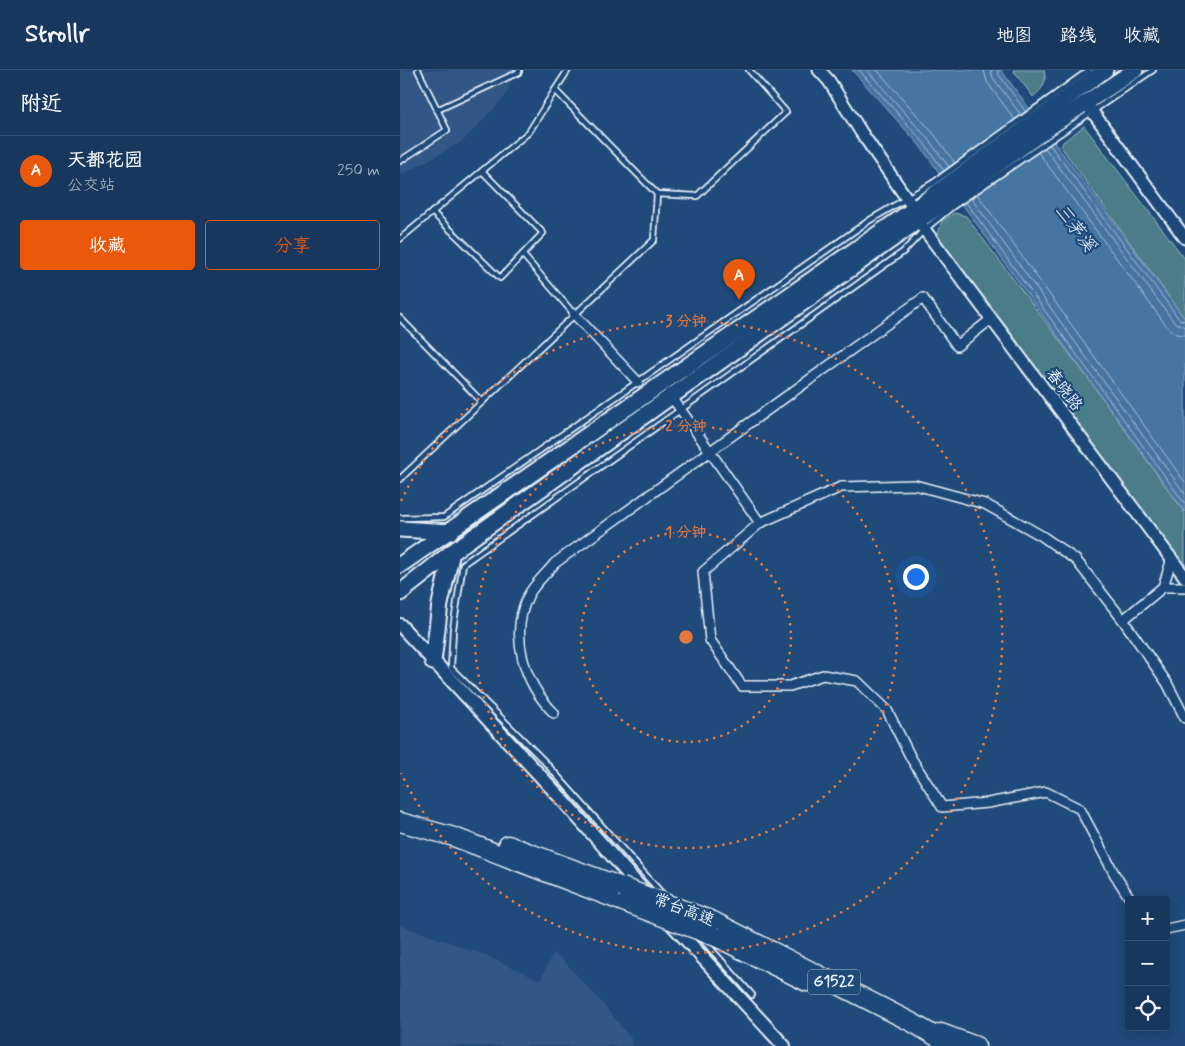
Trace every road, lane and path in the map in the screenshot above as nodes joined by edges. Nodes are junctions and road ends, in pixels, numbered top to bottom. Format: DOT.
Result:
graph roads {
  1 [pos="418,70"];
  2 [pos="519,70"];
  3 [pos="568,70"];
  4 [pos="749,70"];
  5 [pos="819,70"];
  6 [pos="1090,70"];
  7 [pos="1105,70"];
  8 [pos="1135,70"];
  9 [pos="1153,70"];
  10 [pos="555,90"];
  11 [pos="1089,107"];
  12 [pos="437,110"];
  13 [pos="1054,116"];
  14 [pos="400,161"];
  15 [pos="482,170"];
  16 [pos="657,194"];
  17 [pos="942,196"];
  18 [pos="432,212"];
  19 [pos="916,215"];
  20 [pos="1185,238"];
  21 [pos="400,239"];
  22 [pos="523,254"];
  23 [pos="574,314"];
  24 [pos="400,318"];
  25 [pos="990,320"];
  26 [pos="638,382"];
  27 [pos="663,384"];
  28 [pos="672,397"];
  29 [pos="482,402"];
  30 [pos="681,410"];
  31 [pos="709,450"];
  32 [pos="400,479"];
  33 [pos="400,518"];
  34 [pos="760,523"];
  35 [pos="400,529"];
  36 [pos="450,532"];
  37 [pos="452,552"];
  38 [pos="1172,558"];
  39 [pos="400,566"];
  40 [pos="1185,577"];
  41 [pos="1163,587"];
  42 [pos="1185,587"];
  43 [pos="400,593"];
  44 [pos="1123,620"];
  45 [pos="400,624"];
  46 [pos="433,662"];
  47 [pos="554,713"];
  48 [pos="1185,718"];
  49 [pos="400,810"];
  50 [pos="400,822"];
  51 [pos="624,895"];
  52 [pos="1128,896"];
  53 [pos="681,914"];
  54 [pos="687,922"];
  55 [pos="1185,925"];
  56 [pos="1170,928"];
  57 [pos="715,929"];
  58 [pos="752,995"];
  59 [pos="912,1022"];
  60 [pos="784,1046"];
  61 [pos="930,1046"];
  62 [pos="952,1046"];
  63 [pos="976,1046"];
  1 -- 12 [label="lane"];
  2 -- 12 [label="lane"];
  3 -- 10 [label="lane"];
  4 -- 16 [label="lane"];
  5 -- 19 [label="street, 春晓路"];
  6 -- 13 [label="lane"];
  7 -- 13 [label="main road"];
  8 -- 11 [label="main road"];
  9 -- 11 [label="lane"];
  10 -- 15 [label="lane"];
  10 -- 16 [label="lane"];
  11 -- 13 [label="main road"];
  11 -- 20 [label="street"];
  12 -- 14 [label="lane"];
  13 -- 17 [label="main road"];
  13 -- 17 [label="lane"];
  15 -- 18 [label="lane"];
  15 -- 22 [label="lane"];
  16 -- 23 [label="lane"];
  17 -- 19 [label="main road"];
  17 -- 19 [label="lane"];
  18 -- 21 [label="lane"];
  18 -- 22 [label="lane"];
  19 -- 25 [label="street, 春晓路"];
  19 -- 26 [label="lane"];
  19 -- 27 [label="main road"];
  19 -- 28 [label="main road"];
  19 -- 30 [label="lane"];
  22 -- 23 [label="lane"];
  23 -- 26 [label="street"];
  23 -- 29 [label="lane"];
  24 -- 29 [label="lane"];
  25 -- 31 [label="street"];
  25 -- 38 [label="street, 春晓路"];
  26 -- 33 [label="lane"];
  27 -- 28 [label="street"];
  27 -- 36 [label="main road"];
  28 -- 30 [label="street"];
  28 -- 37 [label="main road"];
  29 -- 32 [label="lane"];
  30 -- 31 [label="street"];
  30 -- 53 [label="lane"];
  31 -- 34 [label="street"];
  31 -- 47 [label="street"];
  34 -- 44 [label="street"];
  34 -- 52 [label="street"];
  35 -- 36 [label="main road"];
  36 -- 39 [label="main road"];
  37 -- 43 [label="main road"];
  37 -- 46 [label="main road"];
  38 -- 40 [label="street, 春晓路"];
  38 -- 41 [label="street"];
  41 -- 42 [label="street"];
  41 -- 44 [label="street"];
  44 -- 48 [label="street"];
  45 -- 46 [label="main road"];
  46 -- 60 [label="main road"];
  49 -- 51 [label="highway, 常台高速 / G1522"];
  50 -- 51 [label="highway, 常台高速 / G1522"];
  51 -- 57 [label="highway, 常台高速 / G1522, bridge"];
  54 -- 58 [label="lane"];
  55 -- 56 [label="street"];
  57 -- 59 [label="highway, 常台高速 / G1522"];
  57 -- 61 [label="highway, 常台高速 / G1522"];
  59 -- 62 [label="highway, 常台高速 / G1522"];
  59 -- 63 [label="highway"];
}
